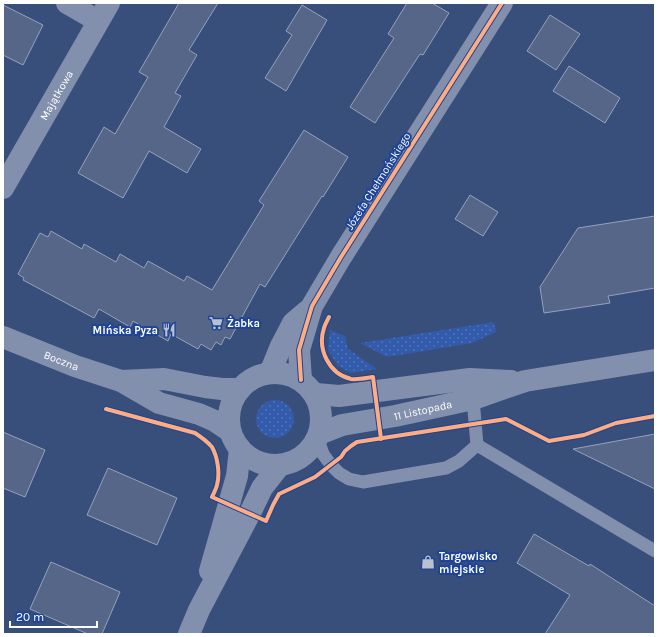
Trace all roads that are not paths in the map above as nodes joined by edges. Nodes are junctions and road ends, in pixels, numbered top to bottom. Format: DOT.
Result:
graph roads {
  1 [pos="66,3"];
  2 [pos="502,3"];
  3 [pos="103,12"];
  4 [pos="3,188"];
  5 [pos="312,306"];
  6 [pos="3,336"];
  7 [pos="655,360"];
  8 [pos="270,373"];
  9 [pos="121,381"];
  10 [pos="526,381"];
  11 [pos="308,387"];
  12 [pos="239,389"];
  13 [pos="473,399"];
  14 [pos="318,436"];
  15 [pos="235,440"];
  16 [pos="477,445"];
  17 [pos="280,465"];
  18 [pos="655,551"];
  19 [pos="199,610"];
  20 [pos="189,634"];
  1 -- 3 [label="street"];
  2 -- 5 [label="street, Józefa Chełmońskiego"];
  3 -- 4 [label="street, Majątkowa"];
  5 -- 8 [label="street, Józefa Chełmońskiego"];
  5 -- 11 [label="street, Józefa Chełmońskiego"];
  6 -- 9 [label="street, Boczna"];
  7 -- 10 [label="street, 11 Listopada"];
  8 -- 11 [label="street"];
  8 -- 12 [label="street"];
  9 -- 12 [label="street, Boczna"];
  9 -- 15 [label="street, Boczna"];
  10 -- 11 [label="street, 11 Listopada"];
  10 -- 13 [label="street, 11 Listopada"];
  11 -- 14 [label="street"];
  12 -- 15 [label="street"];
  13 -- 14 [label="street, 11 Listopada"];
  13 -- 16 [label="lane"];
  14 -- 16 [label="lane"];
  14 -- 17 [label="street"];
  15 -- 17 [label="street"];
  15 -- 19 [label="street"];
  16 -- 18 [label="lane"];
  17 -- 19 [label="street"];
  19 -- 20 [label="street"];
}
